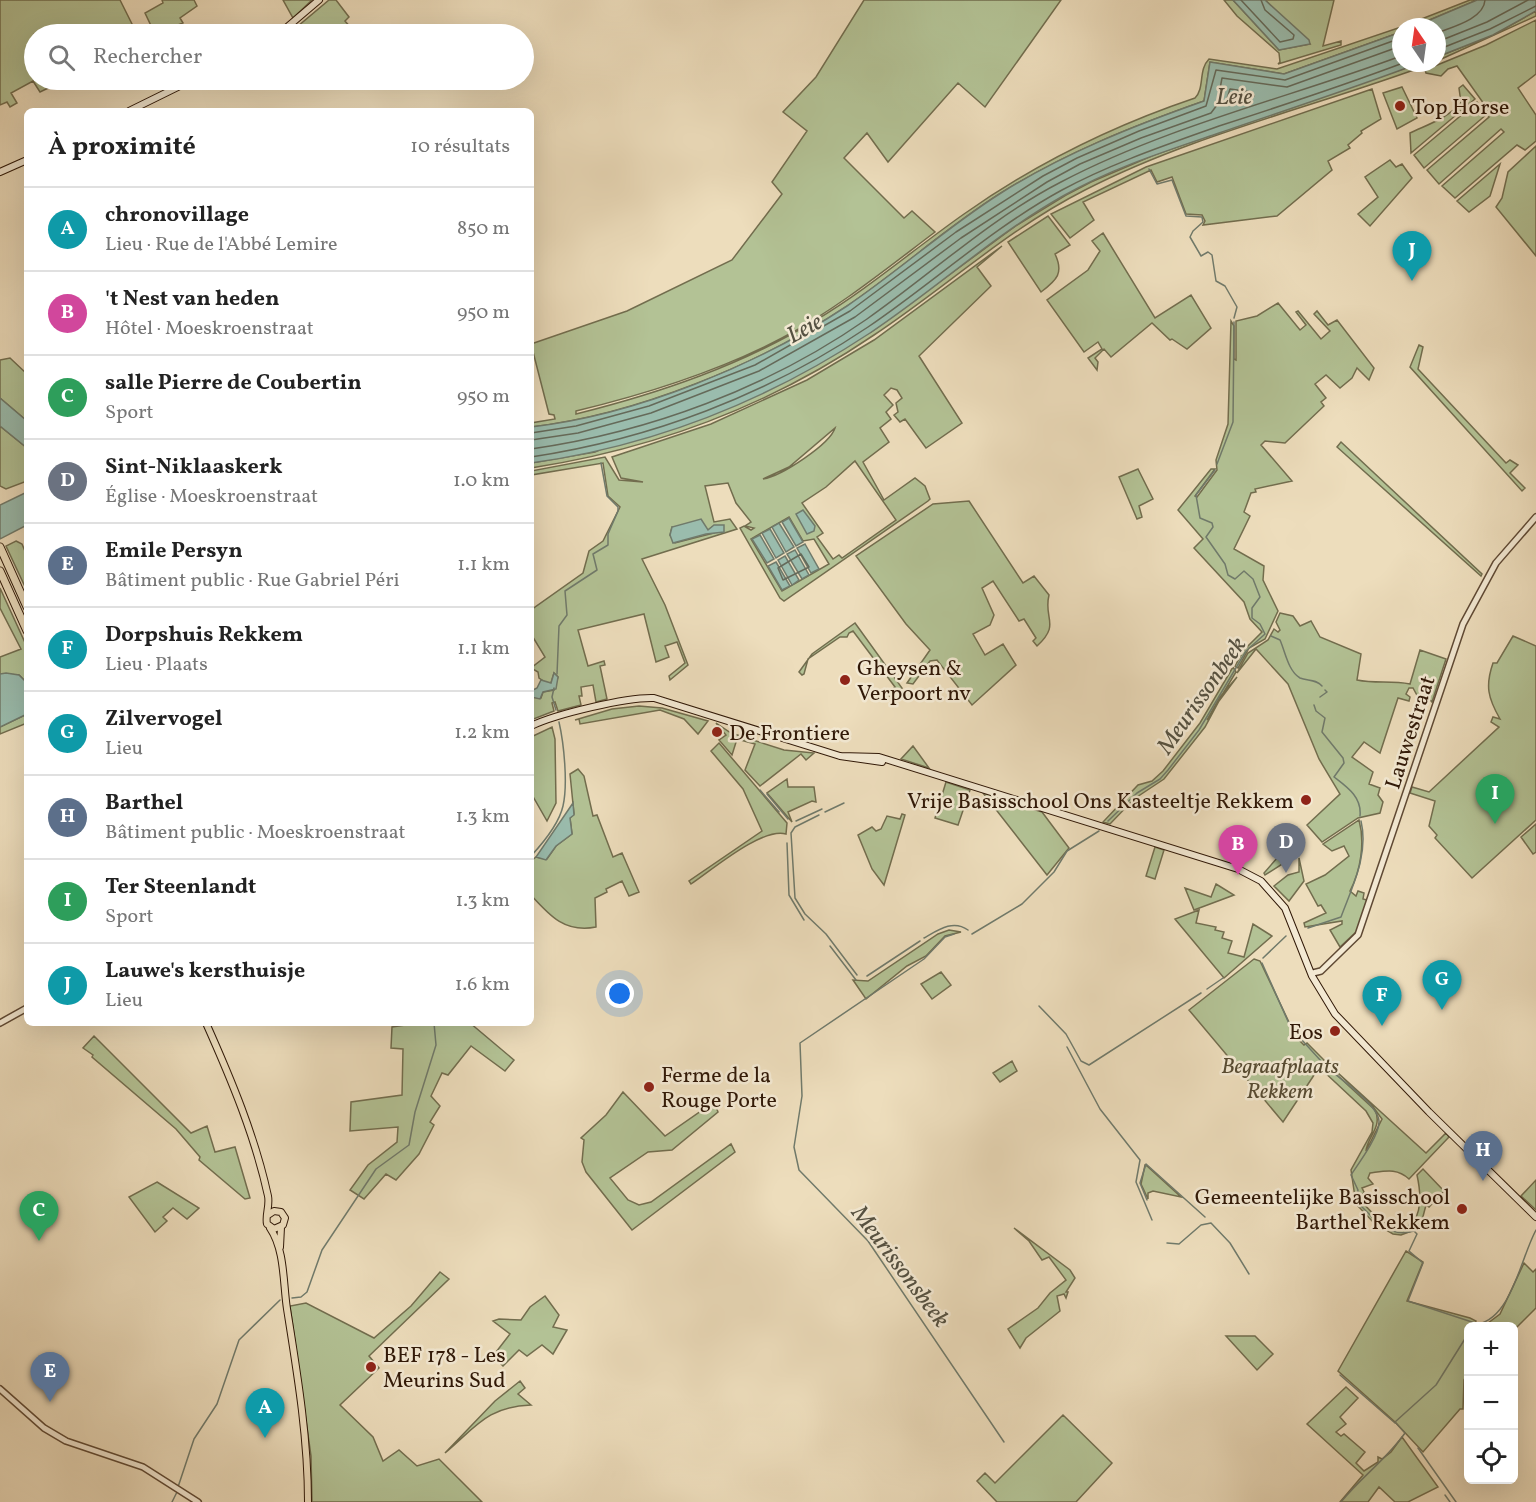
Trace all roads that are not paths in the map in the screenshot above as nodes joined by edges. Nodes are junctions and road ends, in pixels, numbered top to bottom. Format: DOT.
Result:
graph roads {
  1 [pos="319,0"];
  2 [pos="291,24"];
  3 [pos="171,90"];
  4 [pos="135,108"];
  5 [pos="24,161"];
  6 [pos="0,172"];
  7 [pos="1536,517"];
  8 [pos="0,547"];
  9 [pos="0,571"];
  10 [pos="24,601"];
  11 [pos="24,624"];
  12 [pos="534,725"];
  13 [pos="1312,974"];
  14 [pos="24,1010"];
  15 [pos="0,1023"];
  16 [pos="209,1026"];
  17 [pos="209,1026"];
  18 [pos="279,1211"];
  19 [pos="268,1215"];
  20 [pos="1536,1217"];
  21 [pos="281,1227"];
  22 [pos="270,1228"];
  23 [pos="279,1251"];
  24 [pos="0,1389"];
  25 [pos="198,1502"];
  26 [pos="306,1502"];
  1 -- 2 [label="main road"];
  3 -- 4 [label="main road"];
  5 -- 6 [label="main road"];
  7 -- 13 [label="street, Lauwestraat"];
  8 -- 10 [label="highway"];
  9 -- 11 [label="highway"];
  12 -- 13 [label="main road"];
  13 -- 20 [label="main road"];
  14 -- 15 [label="street"];
  16 -- 18 [label="main road"];
  17 -- 19 [label="main road"];
  18 -- 19 [label="main road"];
  18 -- 21 [label="main road"];
  19 -- 22 [label="main road"];
  21 -- 22 [label="main road"];
  21 -- 23 [label="main road"];
  22 -- 23 [label="main road"];
  23 -- 26 [label="main road"];
  24 -- 25 [label="street"];
}
